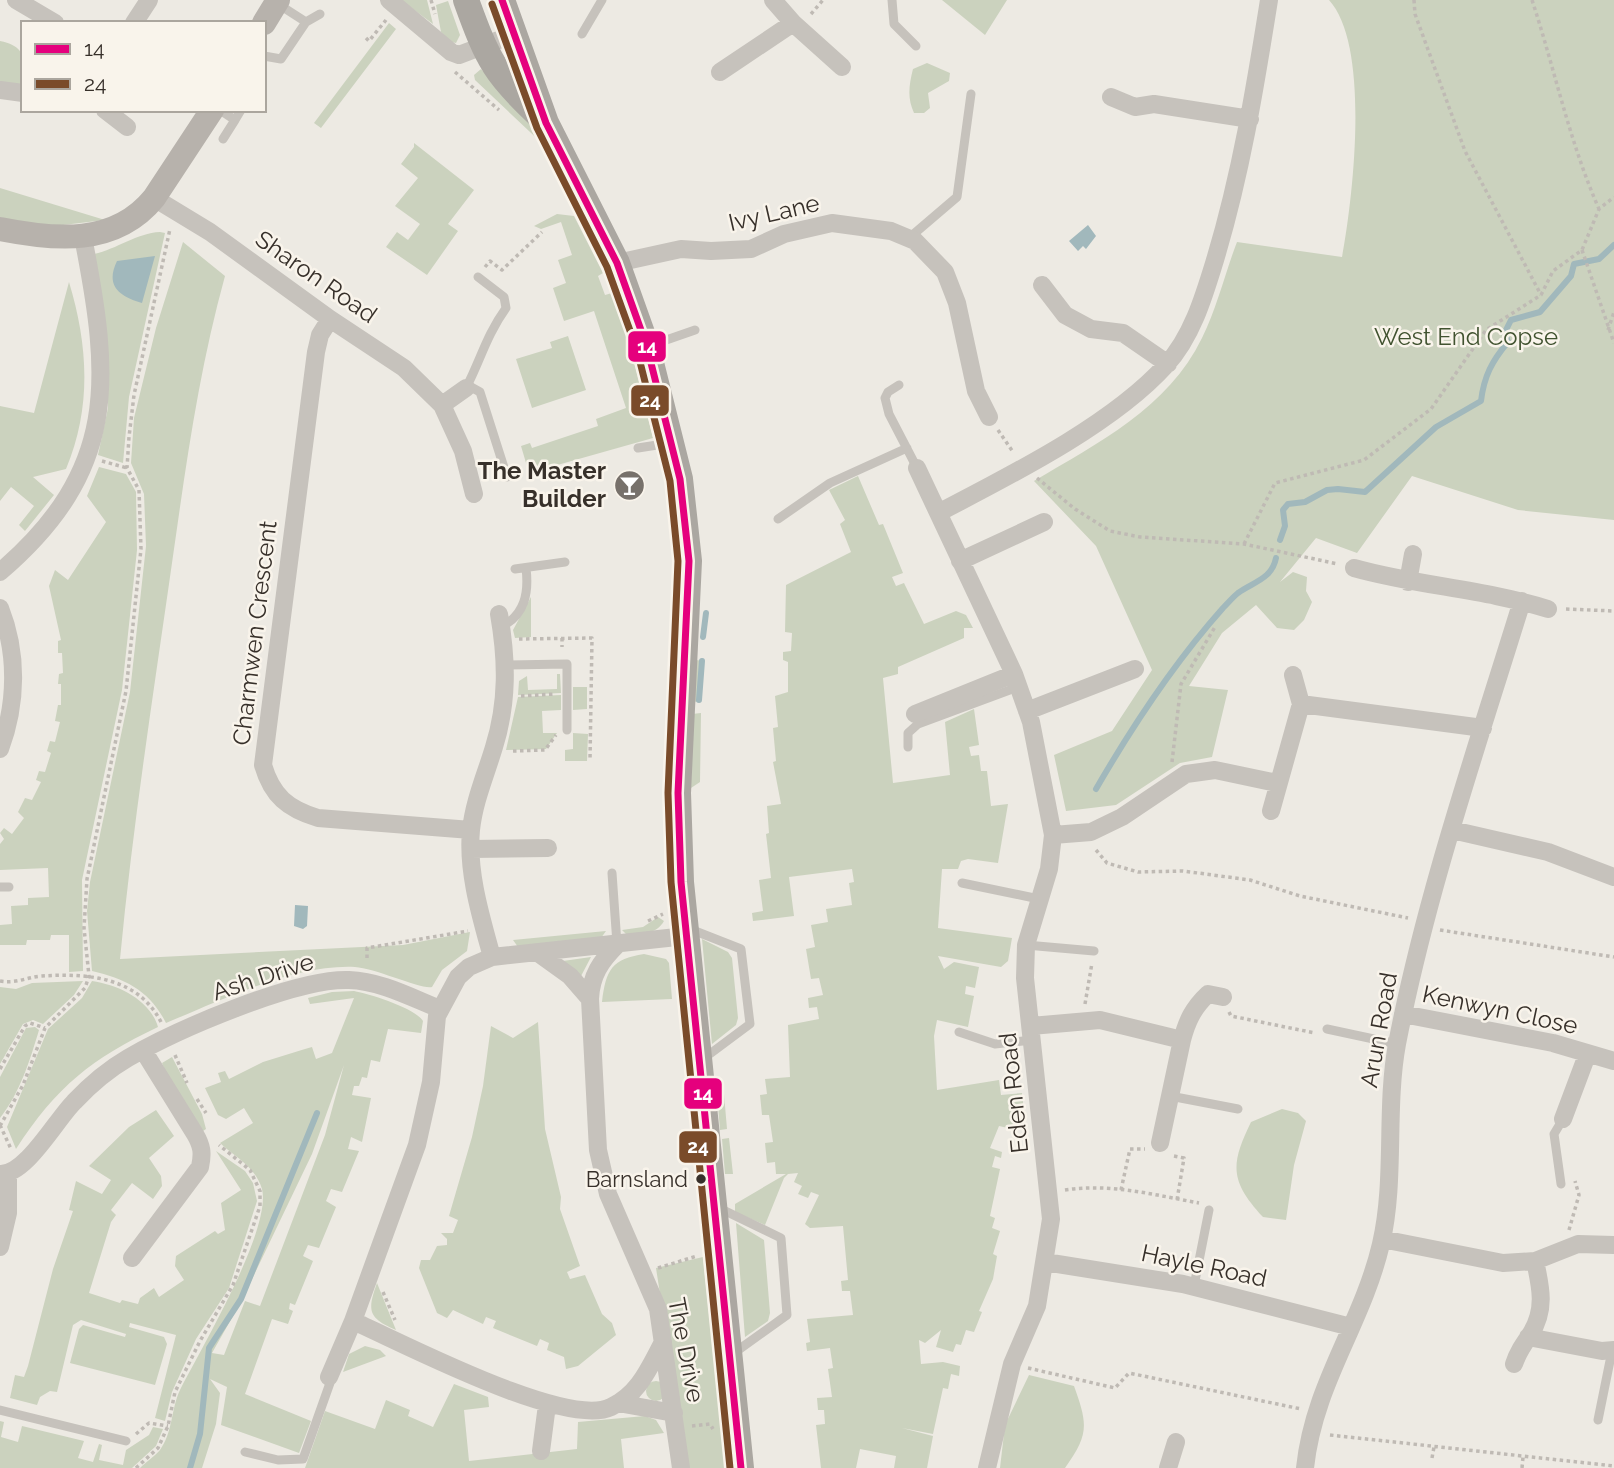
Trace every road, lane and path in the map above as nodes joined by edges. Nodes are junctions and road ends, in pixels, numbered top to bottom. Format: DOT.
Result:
graph roads {
  1 [pos="16,0"];
  2 [pos="149,0"];
  3 [pos="431,0"];
  4 [pos="438,0"];
  5 [pos="466,0"];
  6 [pos="502,0"];
  7 [pos="602,0"];
  8 [pos="773,0"];
  9 [pos="892,0"];
  10 [pos="1269,0"];
  11 [pos="1414,0"];
  12 [pos="1532,0"];
  13 [pos="821,3"];
  14 [pos="389,8"];
  15 [pos="826,8"];
  16 [pos="273,9"];
  17 [pos="813,12"];
  18 [pos="320,14"];
  19 [pos="819,16"];
  20 [pos="52,21"];
  21 [pos="135,21"];
  22 [pos="306,22"];
  23 [pos="793,23"];
  24 [pos="582,34"];
  25 [pos="512,35"];
  26 [pos="366,38"];
  27 [pos="916,46"];
  28 [pos="483,47"];
  29 [pos="266,56"];
  30 [pos="842,66"];
  31 [pos="449,67"];
  32 [pos="720,72"];
  33 [pos="0,90"];
  34 [pos="21,93"];
  35 [pos="971,94"];
  36 [pos="1111,97"];
  37 [pos="108,112"];
  38 [pos="211,112"];
  39 [pos="223,112"];
  40 [pos="240,112"];
  41 [pos="502,113"];
  42 [pos="1250,119"];
  43 [pos="235,120"];
  44 [pos="546,123"];
  45 [pos="127,127"];
  46 [pos="223,139"];
  47 [pos="1614,197"];
  48 [pos="154,198"];
  49 [pos="1599,209"];
  50 [pos="0,229"];
  51 [pos="170,229"];
  52 [pos="542,232"];
  53 [pos="83,237"];
  54 [pos="909,238"];
  55 [pos="1582,250"];
  56 [pos="617,263"];
  57 [pos="478,277"];
  58 [pos="1042,285"];
  59 [pos="1541,295"];
  60 [pos="1614,312"];
  61 [pos="330,319"];
  62 [pos="695,330"];
  63 [pos="1608,330"];
  64 [pos="1614,343"];
  65 [pos="647,347"];
  66 [pos="1168,364"];
  67 [pos="899,385"];
  68 [pos="466,388"];
  69 [pos="442,405"];
  70 [pos="989,417"];
  71 [pos="672,443"];
  72 [pos="638,448"];
  73 [pos="906,448"];
  74 [pos="87,457"];
  75 [pos="127,468"];
  76 [pos="916,468"];
  77 [pos="1024,468"];
  78 [pos="507,477"];
  79 [pos="474,494"];
  80 [pos="940,512"];
  81 [pos="778,519"];
  82 [pos="1044,523"];
  83 [pos="1244,544"];
  84 [pos="1413,554"];
  85 [pos="960,561"];
  86 [pos="565,562"];
  87 [pos="1354,568"];
  88 [pos="0,572"];
  89 [pos="1408,582"];
  90 [pos="1522,601"];
  91 [pos="0,608"];
  92 [pos="1548,609"];
  93 [pos="1614,611"];
  94 [pos="500,620"];
  95 [pos="1215,627"];
  96 [pos="562,638"];
  97 [pos="562,647"];
  98 [pos="507,665"];
  99 [pos="1135,669"];
  100 [pos="1293,675"];
  101 [pos="1016,680"];
  102 [pos="567,694"];
  103 [pos="505,697"];
  104 [pos="1301,704"];
  105 [pos="1027,711"];
  106 [pos="915,714"];
  107 [pos="1483,728"];
  108 [pos="567,730"];
  109 [pos="908,747"];
  110 [pos="0,748"];
  111 [pos="493,751"];
  112 [pos="1278,783"];
  113 [pos="1169,785"];
  114 [pos="1271,811"];
  115 [pos="471,830"];
  116 [pos="1452,830"];
  117 [pos="1091,832"];
  118 [pos="1053,835"];
  119 [pos="548,848"];
  120 [pos="471,849"];
  121 [pos="612,873"];
  122 [pos="1614,877"];
  123 [pos="962,883"];
  124 [pos="1039,899"];
  125 [pos="1426,925"];
  126 [pos="484,928"];
  127 [pos="685,932"];
  128 [pos="1026,945"];
  129 [pos="617,946"];
  130 [pos="1094,951"];
  131 [pos="538,953"];
  132 [pos="492,957"];
  133 [pos="1614,957"];
  134 [pos="367,958"];
  135 [pos="89,976"];
  136 [pos="0,981"];
  137 [pos="1223,996"];
  138 [pos="590,999"];
  139 [pos="440,1009"];
  140 [pos="1403,1014"];
  141 [pos="1082,1020"];
  142 [pos="45,1028"];
  143 [pos="959,1031"];
  144 [pos="1324,1032"];
  145 [pos="1032,1033"];
  146 [pos="167,1039"];
  147 [pos="1182,1040"];
  148 [pos="1398,1044"];
  149 [pos="143,1050"];
  150 [pos="1587,1055"];
  151 [pos="1614,1061"];
  152 [pos="699,1062"];
  153 [pos="0,1069"];
  154 [pos="1170,1096"];
  155 [pos="1238,1109"];
  156 [pos="207,1119"];
  157 [pos="1563,1119"];
  158 [pos="0,1126"];
  159 [pos="213,1138"];
  160 [pos="1160,1143"];
  161 [pos="9,1172"];
  162 [pos="1561,1184"];
  163 [pos="1122,1190"];
  164 [pos="1049,1192"];
  165 [pos="1177,1200"];
  166 [pos="1199,1203"];
  167 [pos="715,1205"];
  168 [pos="1209,1210"];
  169 [pos="1382,1240"];
  170 [pos="1614,1245"];
  171 [pos="0,1247"];
  172 [pos="704,1254"];
  173 [pos="132,1258"];
  174 [pos="1535,1261"];
  175 [pos="1045,1262"];
  176 [pos="641,1273"];
  177 [pos="378,1279"];
  178 [pos="1194,1286"];
  179 [pos="352,1321"];
  180 [pos="1351,1328"];
  181 [pos="399,1330"];
  182 [pos="1528,1337"];
  183 [pos="663,1342"];
  184 [pos="1613,1350"];
  185 [pos="730,1356"];
  186 [pos="1012,1364"];
  187 [pos="1514,1364"];
  188 [pos="329,1377"];
  189 [pos="618,1403"];
  190 [pos="547,1405"];
  191 [pos="0,1410"];
  192 [pos="1314,1411"];
  193 [pos="675,1420"];
  194 [pos="1598,1420"];
  195 [pos="168,1426"];
  196 [pos="737,1429"];
  197 [pos="1311,1432"];
  198 [pos="126,1441"];
  199 [pos="1176,1442"];
  200 [pos="1434,1447"];
  201 [pos="541,1451"];
  202 [pos="245,1452"];
  203 [pos="1523,1457"];
  204 [pos="1432,1458"];
  205 [pos="1614,1466"];
  206 [pos="136,1468"];
  207 [pos="681,1468"];
  208 [pos="741,1468"];
  209 [pos="988,1468"];
  210 [pos="1168,1468"];
  211 [pos="1305,1468"];
  212 [pos="1522,1468"];
  1 -- 20 [label="street"];
  2 -- 21 [label="street"];
  3 -- 4 [label="path"];
  5 -- 28 [label="main road"];
  6 -- 25 [label="main road"];
  7 -- 24 [label="lane"];
  8 -- 23 [label="street"];
  9 -- 27 [label="lane"];
  10 -- 42 [label="street"];
  11 -- 59 [label="path"];
  12 -- 49 [label="path"];
  13 -- 15 [label="path"];
  14 -- 26 [label="path"];
  14 -- 28 [label="street"];
  16 -- 22 [label="lane"];
  17 -- 19 [label="path"];
  18 -- 22 [label="lane"];
  22 -- 29 [label="lane"];
  23 -- 30 [label="street"];
  23 -- 32 [label="street"];
  25 -- 28 [label="street"];
  25 -- 44 [label="main road"];
  28 -- 44 [label="main road"];
  31 -- 41 [label="path"];
  33 -- 34 [label="street"];
  35 -- 54 [label="lane"];
  36 -- 42 [label="street"];
  37 -- 45 [label="street"];
  38 -- 48 [label="street"];
  39 -- 43 [label="lane"];
  40 -- 43 [label="lane"];
  42 -- 66 [label="street"];
  43 -- 46 [label="lane"];
  44 -- 56 [label="main road"];
  47 -- 49 [label="path"];
  48 -- 53 [label="street"];
  48 -- 61 [label="street, Sharon Road"];
  49 -- 55 [label="path"];
  50 -- 53 [label="street"];
  51 -- 75 [label="path"];
  52 -- 57 [label="path"];
  53 -- 74 [label="street"];
  54 -- 56 [label="street, Ivy Lane"];
  54 -- 70 [label="street, Ivy Lane"];
  55 -- 59 [label="path"];
  55 -- 63 [label="path"];
  56 -- 65 [label="main road"];
  57 -- 68 [label="lane"];
  58 -- 66 [label="street"];
  59 -- 83 [label="path"];
  60 -- 63 [label="path"];
  61 -- 69 [label="street, Sharon Road"];
  61 -- 115 [label="street, Charmwen Crescent"];
  62 -- 65 [label="lane"];
  63 -- 64 [label="path"];
  65 -- 71 [label="main road"];
  66 -- 77 [label="street"];
  67 -- 73 [label="lane"];
  68 -- 69 [label="street"];
  68 -- 78 [label="lane"];
  69 -- 79 [label="street, Sharon Road"];
  70 -- 77 [label="path"];
  71 -- 72 [label="lane"];
  71 -- 127 [label="main road"];
  73 -- 76 [label="lane"];
  73 -- 81 [label="lane"];
  74 -- 75 [label="path"];
  74 -- 88 [label="street"];
  75 -- 135 [label="path"];
  76 -- 80 [label="street, Eden Road"];
  77 -- 80 [label="street"];
  77 -- 83 [label="path"];
  80 -- 85 [label="street, Eden Road"];
  82 -- 85 [label="street"];
  83 -- 87 [label="path"];
  84 -- 89 [label="street"];
  85 -- 101 [label="street, Eden Road"];
  86 -- 94 [label="lane"];
  87 -- 89 [label="street"];
  89 -- 90 [label="street"];
  90 -- 92 [label="street"];
  90 -- 107 [label="street, Arun Road"];
  91 -- 110 [label="street"];
  92 -- 93 [label="path"];
  94 -- 98 [label="street"];
  95 -- 113 [label="path"];
  96 -- 97 [label="path"];
  98 -- 102 [label="lane"];
  98 -- 103 [label="street"];
  99 -- 105 [label="street"];
  100 -- 104 [label="street"];
  101 -- 105 [label="street, Eden Road"];
  101 -- 106 [label="street"];
  101 -- 109 [label="lane"];
  102 -- 103 [label="path"];
  102 -- 108 [label="lane"];
  103 -- 111 [label="street"];
  104 -- 107 [label="street"];
  104 -- 112 [label="street"];
  105 -- 118 [label="street, Eden Road"];
  107 -- 116 [label="street, Arun Road"];
  108 -- 111 [label="path"];
  111 -- 115 [label="street"];
  112 -- 113 [label="street"];
  112 -- 114 [label="street"];
  113 -- 117 [label="street"];
  115 -- 120 [label="street"];
  116 -- 122 [label="street"];
  116 -- 125 [label="street, Arun Road"];
  117 -- 118 [label="street"];
  117 -- 125 [label="path"];
  118 -- 124 [label="street, Eden Road"];
  119 -- 120 [label="street"];
  120 -- 126 [label="street"];
  121 -- 129 [label="lane"];
  123 -- 124 [label="lane"];
  124 -- 128 [label="street, Eden Road"];
  125 -- 133 [label="path"];
  125 -- 140 [label="street, Arun Road"];
  126 -- 132 [label="street"];
  126 -- 134 [label="path"];
  127 -- 129 [label="street"];
  127 -- 152 [label="main road"];
  127 -- 152 [label="lane"];
  128 -- 130 [label="lane"];
  128 -- 145 [label="street, Eden Road"];
  129 -- 131 [label="street"];
  129 -- 138 [label="street, The Drive"];
  130 -- 141 [label="path"];
  131 -- 132 [label="street"];
  131 -- 138 [label="street"];
  132 -- 139 [label="street"];
  135 -- 136 [label="path"];
  135 -- 142 [label="path"];
  135 -- 146 [label="path"];
  137 -- 144 [label="path"];
  137 -- 147 [label="street"];
  138 -- 176 [label="street, The Drive"];
  139 -- 146 [label="street, Ash Drive"];
  139 -- 179 [label="street"];
  140 -- 148 [label="street, Arun Road"];
  140 -- 150 [label="street, Kenwyn Close"];
  141 -- 145 [label="street"];
  141 -- 147 [label="street"];
  142 -- 153 [label="path"];
  142 -- 158 [label="path"];
  143 -- 145 [label="lane"];
  144 -- 148 [label="lane"];
  145 -- 164 [label="street, Eden Road"];
  146 -- 149 [label="street, Ash Drive"];
  146 -- 156 [label="path"];
  147 -- 154 [label="street"];
  148 -- 169 [label="street, Arun Road"];
  149 -- 161 [label="street, Ash Drive"];
  149 -- 173 [label="street"];
  150 -- 151 [label="street, Kenwyn Close"];
  150 -- 157 [label="street, Kenwyn Close"];
  152 -- 167 [label="main road"];
  154 -- 155 [label="lane"];
  154 -- 160 [label="street"];
  157 -- 162 [label="lane"];
  158 -- 161 [label="path"];
  159 -- 195 [label="path"];
  160 -- 163 [label="path"];
  160 -- 165 [label="path"];
  161 -- 171 [label="street"];
  163 -- 164 [label="path"];
  163 -- 165 [label="path"];
  164 -- 175 [label="street, Eden Road"];
  165 -- 166 [label="path"];
  167 -- 185 [label="main road"];
  167 -- 185 [label="lane"];
  168 -- 178 [label="lane"];
  169 -- 174 [label="street"];
  169 -- 180 [label="street, Arun Road"];
  170 -- 174 [label="street"];
  172 -- 176 [label="path"];
  174 -- 182 [label="street"];
  175 -- 178 [label="street, Hayle Road"];
  175 -- 186 [label="street, Eden Road"];
  176 -- 183 [label="street, The Drive"];
  177 -- 181 [label="path"];
  178 -- 180 [label="street, Hayle Road"];
  179 -- 188 [label="street"];
  179 -- 190 [label="street"];
  180 -- 192 [label="street, Arun Road"];
  182 -- 184 [label="street"];
  182 -- 187 [label="street"];
  183 -- 189 [label="street"];
  183 -- 193 [label="street, The Drive"];
  184 -- 194 [label="lane"];
  185 -- 196 [label="main road"];
  186 -- 192 [label="path"];
  186 -- 209 [label="street, Eden Road"];
  188 -- 202 [label="lane"];
  189 -- 190 [label="street"];
  189 -- 193 [label="street"];
  190 -- 201 [label="street"];
  191 -- 198 [label="lane"];
  192 -- 197 [label="street, Arun Road"];
  193 -- 196 [label="path"];
  193 -- 207 [label="street, The Drive"];
  195 -- 198 [label="path"];
  195 -- 206 [label="path"];
  196 -- 208 [label="main road"];
  197 -- 200 [label="path"];
  197 -- 211 [label="street, Arun Road"];
  199 -- 210 [label="street"];
  200 -- 203 [label="path"];
  200 -- 204 [label="path"];
  203 -- 205 [label="path"];
  203 -- 212 [label="path"];
}
